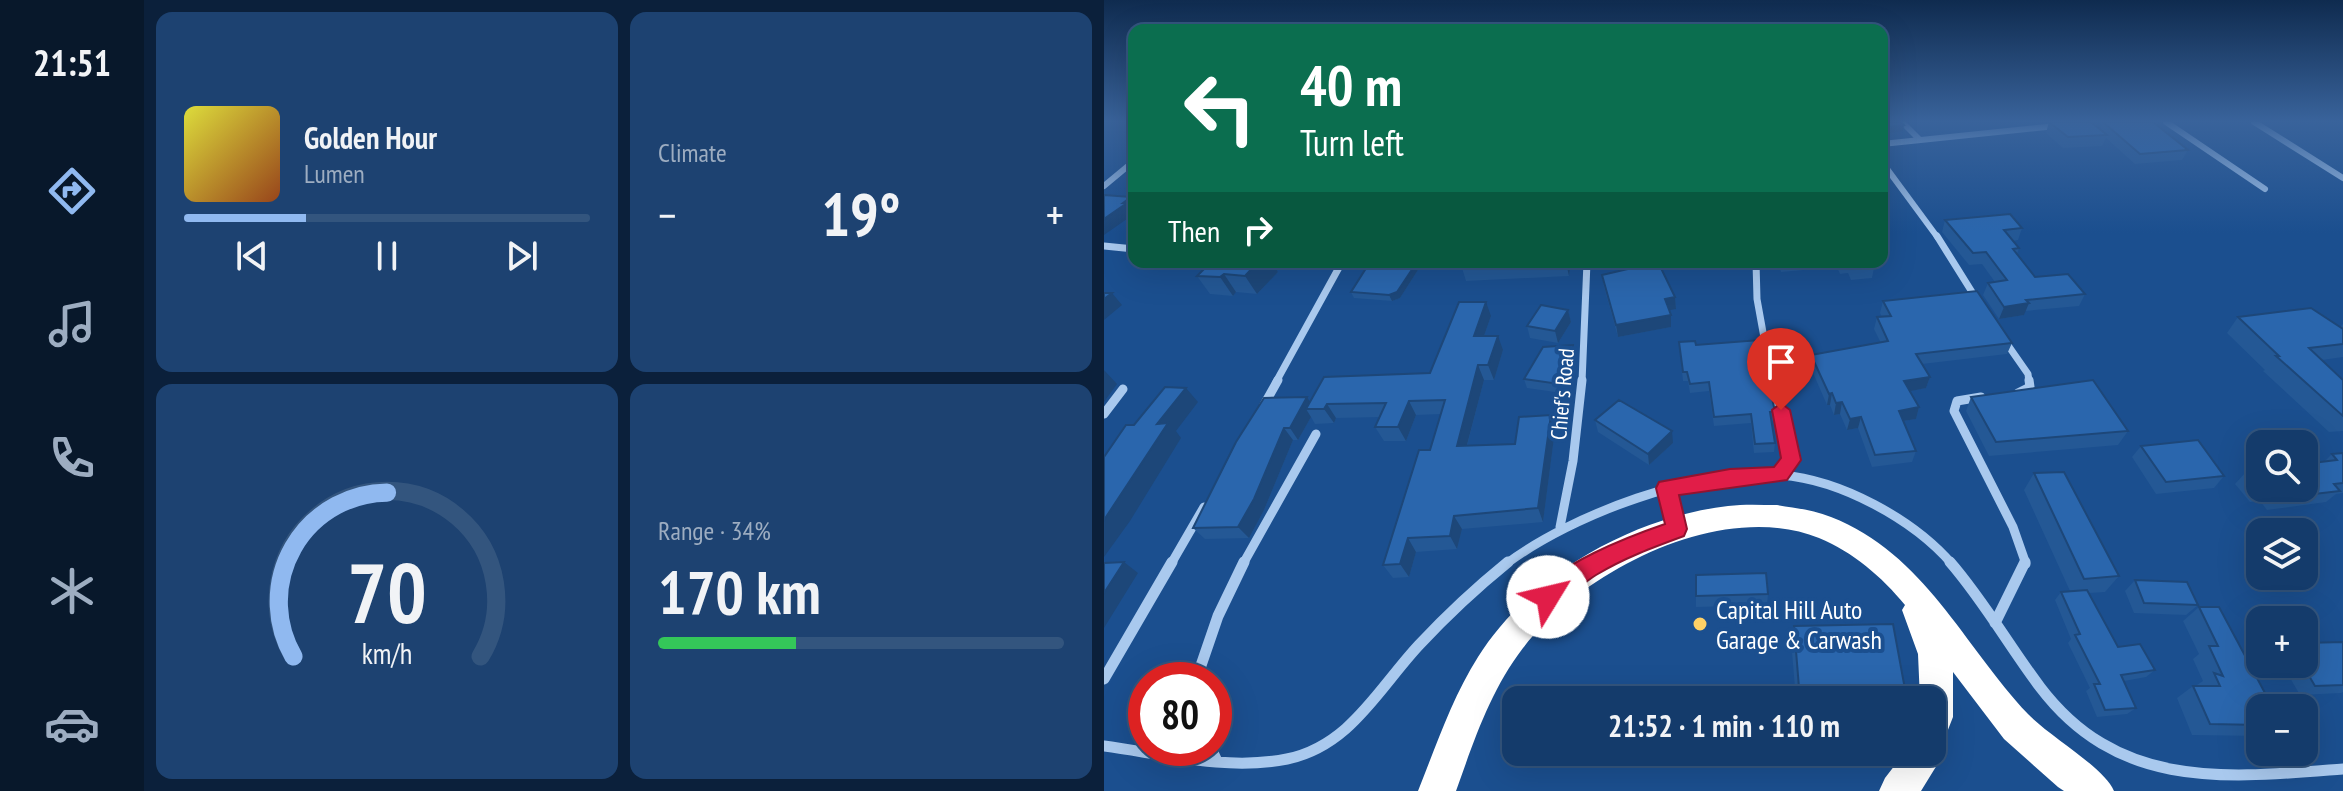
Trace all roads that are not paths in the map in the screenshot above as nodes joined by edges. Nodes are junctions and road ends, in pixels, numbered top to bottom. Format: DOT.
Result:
graph roads {
  1 [pos="2221,159"];
  2 [pos="2313,159"];
  3 [pos="1128,166"];
  4 [pos="1888,170"];
  5 [pos="2343,178"];
  6 [pos="1104,186"];
  7 [pos="2265,189"];
  8 [pos="1104,246"];
  9 [pos="1128,248"];
  10 [pos="1339,268"];
  11 [pos="1587,268"];
  12 [pos="1756,268"];
  13 [pos="1984,310"];
  14 [pos="1999,331"];
  15 [pos="1123,389"];
  16 [pos="2007,395"];
  17 [pos="1995,397"];
  18 [pos="1260,412"];
  19 [pos="1104,414"];
  20 [pos="1316,434"];
  21 [pos="1780,475"];
  22 [pos="1667,488"];
  23 [pos="1213,492"];
  24 [pos="1560,527"];
  25 [pos="1677,529"];
  26 [pos="1902,579"];
  27 [pos="1995,623"];
  28 [pos="1201,662"];
  29 [pos="1104,679"];
  30 [pos="1938,686"];
  31 [pos="1104,746"];
  32 [pos="1128,748"];
  33 [pos="1232,757"];
  34 [pos="1917,766"];
  35 [pos="2343,769"];
  36 [pos="1437,791"];
  37 [pos="1898,791"];
  38 [pos="2095,791"];
  1 -- 7 [label="street"];
  2 -- 5 [label="street"];
  3 -- 6 [label="street"];
  4 -- 13 [label="street"];
  8 -- 9 [label="street"];
  10 -- 18 [label="street"];
  11 -- 24 [label="street, Chief's Road"];
  12 -- 21 [label="street"];
  14 -- 16 [label="street"];
  15 -- 19 [label="street"];
  17 -- 27 [label="street"];
  20 -- 28 [label="street"];
  21 -- 22 [label="street"];
  21 -- 27 [label="street"];
  22 -- 24 [label="street"];
  22 -- 25 [label="street"];
  23 -- 29 [label="street"];
  24 -- 33 [label="street"];
  25 -- 26 [label="highway"];
  25 -- 36 [label="highway"];
  26 -- 30 [label="highway"];
  26 -- 38 [label="highway"];
  27 -- 35 [label="street"];
  31 -- 32 [label="street"];
  34 -- 37 [label="highway"];
}
